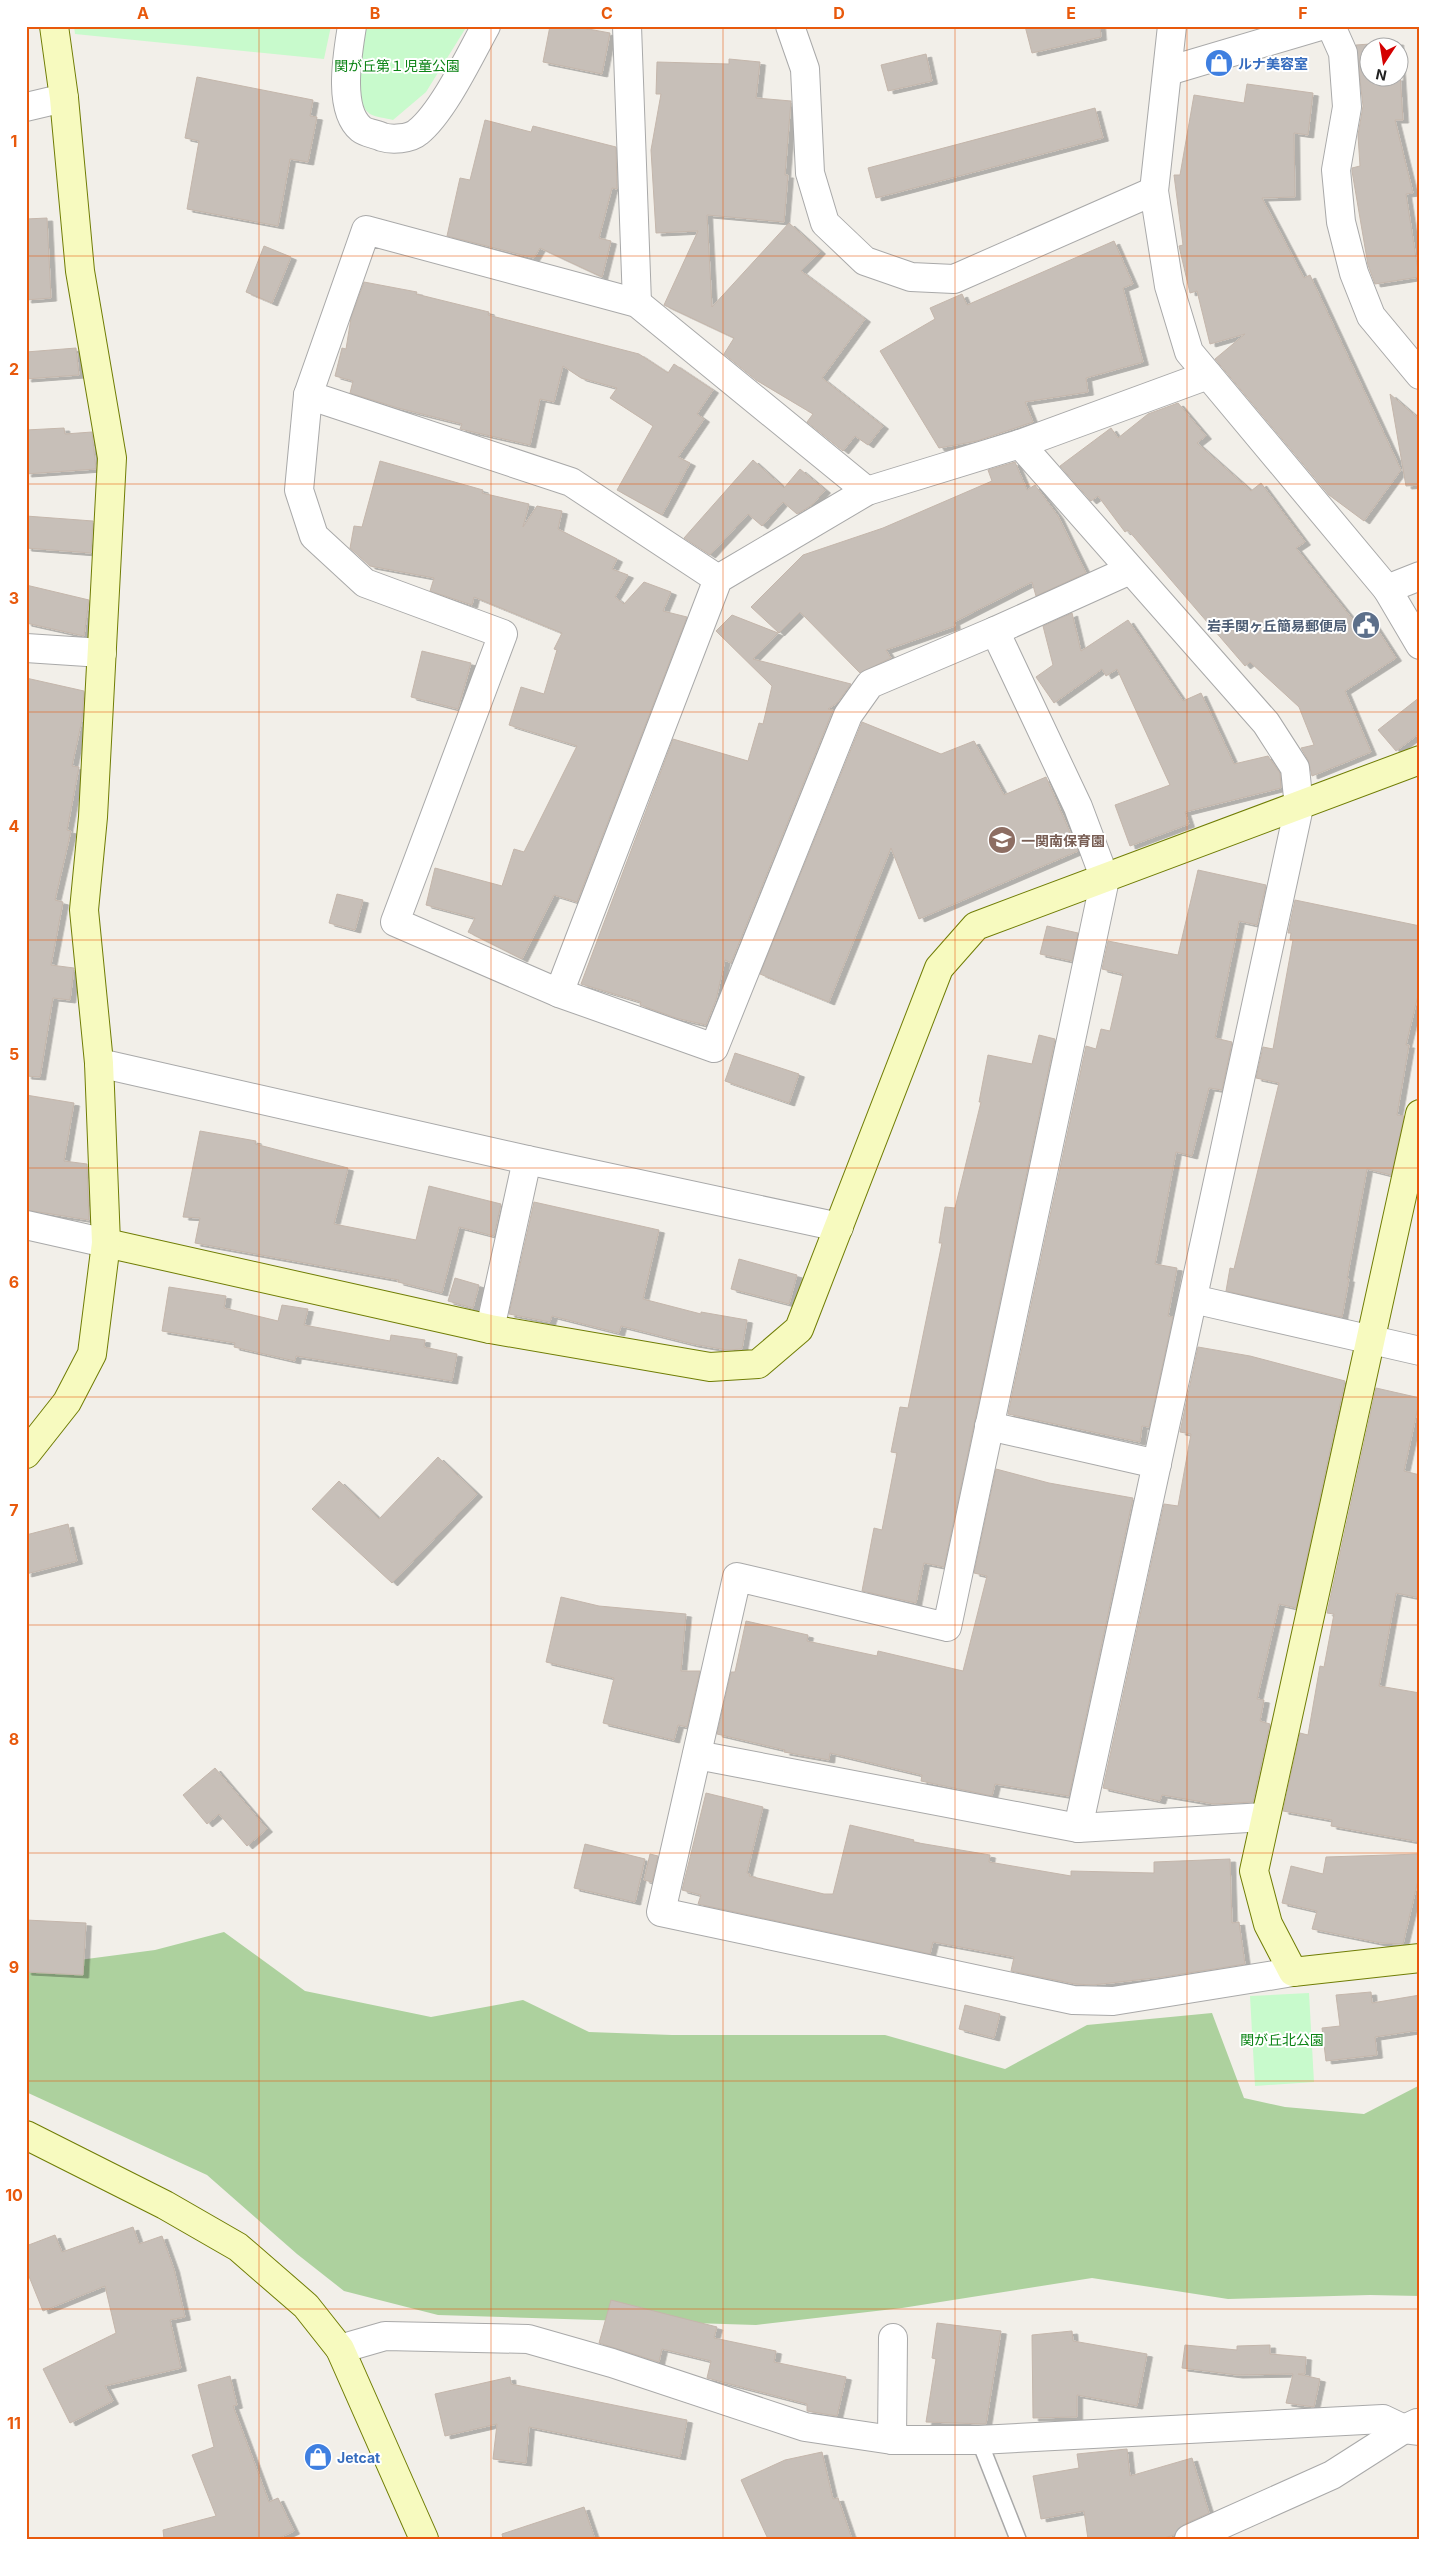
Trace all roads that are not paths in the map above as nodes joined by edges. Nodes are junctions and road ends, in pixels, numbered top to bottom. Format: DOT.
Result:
graph roads {
  1 [pos="54,26"];
  2 [pos="352,26"];
  3 [pos="486,26"];
  4 [pos="627,26"];
  5 [pos="790,26"];
  6 [pos="1172,26"];
  7 [pos="1320,26"];
  8 [pos="1331,26"];
  9 [pos="1168,71"];
  10 [pos="64,98"];
  11 [pos="26,107"];
  12 [pos="1154,191"];
  13 [pos="637,303"];
  14 [pos="1208,375"];
  15 [pos="1420,375"];
  16 [pos="308,394"];
  17 [pos="1020,444"];
  18 [pos="867,491"];
  19 [pos="1130,570"];
  20 [pos="1420,576"];
  21 [pos="718,579"];
  22 [pos="1387,589"];
  23 [pos="995,631"];
  24 [pos="1420,646"];
  25 [pos="26,648"];
  26 [pos="102,653"];
  27 [pos="1420,760"];
  28 [pos="1299,807"];
  29 [pos="1105,879"];
  30 [pos="559,992"];
  31 [pos="99,1063"];
  32 [pos="1420,1114"];
  33 [pos="527,1160"];
  34 [pos="26,1225"];
  35 [pos="839,1227"];
  36 [pos="106,1243"];
  37 [pos="1193,1299"];
  38 [pos="490,1329"];
  39 [pos="1370,1340"];
  40 [pos="1420,1351"];
  41 [pos="989,1426"];
  42 [pos="26,1454"];
  43 [pos="1157,1464"];
  44 [pos="697,1755"];
  45 [pos="1265,1817"];
  46 [pos="1078,1828"];
  47 [pos="1419,1955"];
  48 [pos="1293,1972"];
  49 [pos="26,2135"];
  50 [pos="893,2338"];
  51 [pos="340,2349"];
  52 [pos="1415,2427"];
  53 [pos="892,2440"];
  54 [pos="979,2440"];
  55 [pos="424,2539"];
  56 [pos="1018,2539"];
  57 [pos="1189,2539"];
  1 -- 10 [label="street"];
  2 -- 3 [label="street"];
  4 -- 13 [label="street"];
  5 -- 12 [label="street"];
  6 -- 9 [label="street"];
  7 -- 9 [label="street"];
  8 -- 15 [label="street"];
  9 -- 12 [label="street"];
  10 -- 11 [label="street"];
  10 -- 26 [label="street"];
  12 -- 14 [label="street"];
  13 -- 16 [label="street"];
  13 -- 18 [label="street"];
  14 -- 17 [label="street"];
  14 -- 22 [label="street"];
  16 -- 21 [label="street"];
  16 -- 30 [label="street"];
  17 -- 18 [label="street"];
  17 -- 19 [label="street"];
  18 -- 21 [label="street"];
  19 -- 23 [label="street"];
  19 -- 28 [label="street"];
  20 -- 22 [label="street"];
  21 -- 30 [label="street"];
  22 -- 24 [label="street"];
  23 -- 29 [label="street"];
  23 -- 30 [label="street"];
  25 -- 26 [label="street"];
  26 -- 31 [label="street"];
  27 -- 28 [label="street"];
  28 -- 29 [label="street"];
  28 -- 37 [label="street"];
  29 -- 35 [label="street"];
  29 -- 41 [label="street"];
  31 -- 33 [label="street"];
  31 -- 36 [label="street"];
  32 -- 39 [label="street"];
  33 -- 35 [label="street"];
  33 -- 38 [label="street"];
  34 -- 36 [label="street"];
  35 -- 38 [label="street"];
  36 -- 38 [label="street"];
  36 -- 42 [label="street"];
  37 -- 39 [label="street"];
  37 -- 43 [label="street"];
  39 -- 40 [label="street"];
  39 -- 45 [label="street"];
  41 -- 43 [label="street"];
  41 -- 44 [label="street"];
  43 -- 46 [label="street"];
  44 -- 46 [label="street"];
  44 -- 48 [label="street"];
  45 -- 46 [label="street"];
  45 -- 48 [label="street"];
  47 -- 48 [label="street"];
  49 -- 51 [label="street"];
  50 -- 53 [label="street"];
  51 -- 53 [label="street"];
  51 -- 55 [label="street"];
  52 -- 54 [label="street"];
  52 -- 57 [label="street"];
  53 -- 54 [label="street"];
  54 -- 56 [label="lane"];
}
